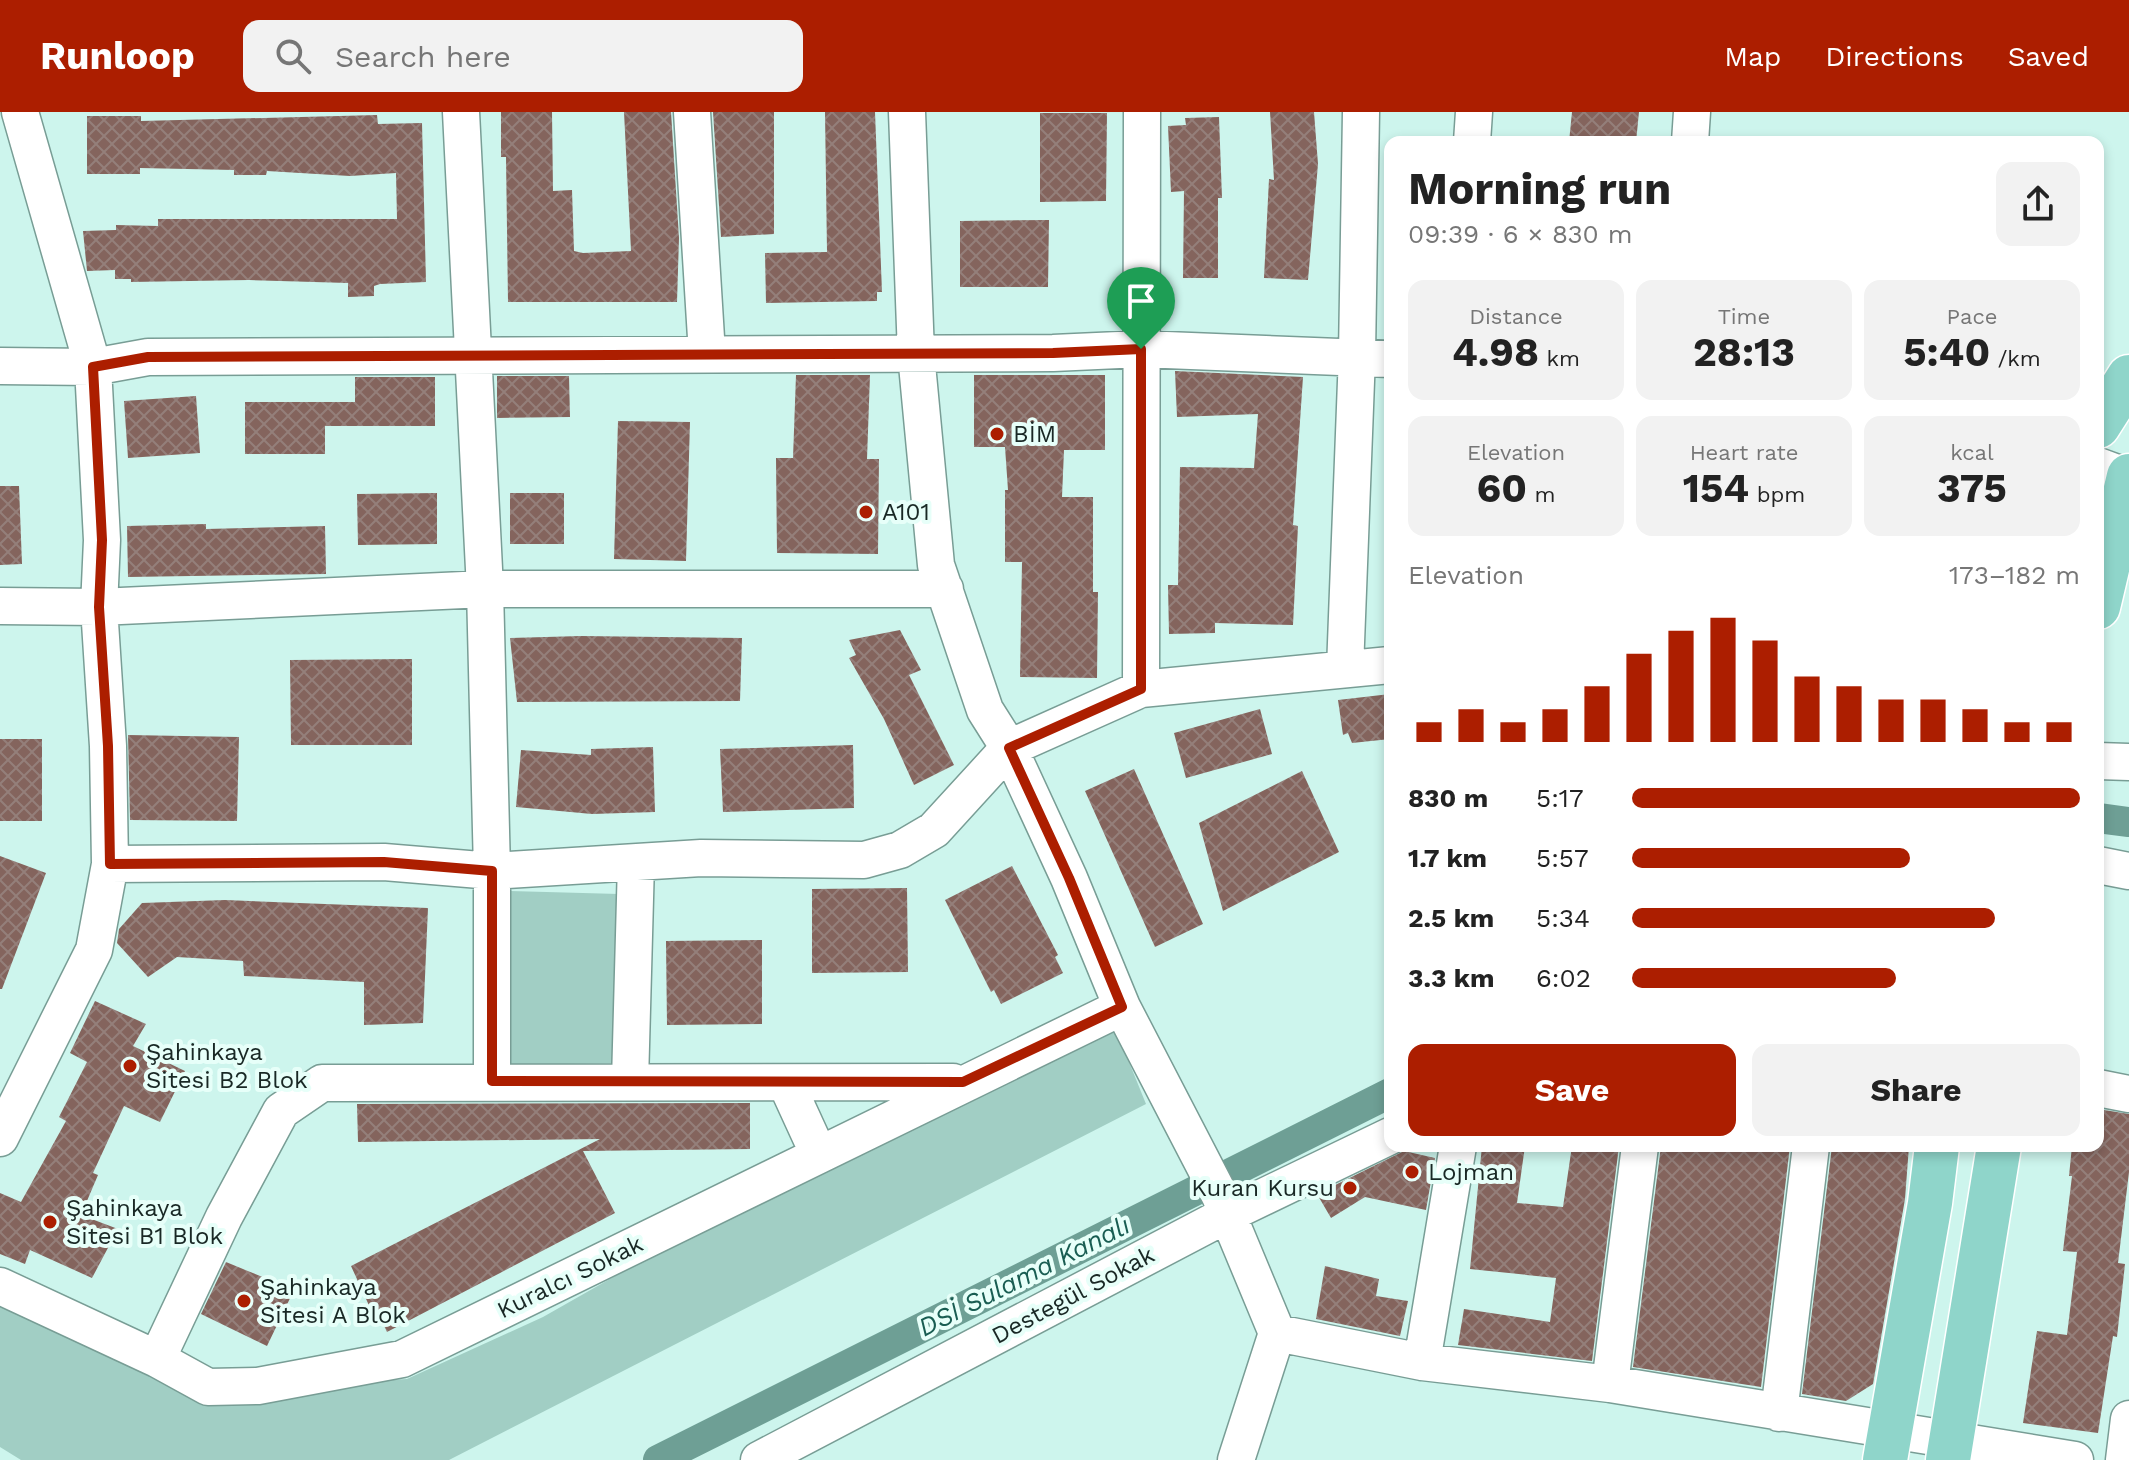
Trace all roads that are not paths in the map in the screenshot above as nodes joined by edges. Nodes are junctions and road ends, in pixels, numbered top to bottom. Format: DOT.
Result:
graph roads {
  1 [pos="20,112"];
  2 [pos="461,112"];
  3 [pos="692,112"];
  4 [pos="907,112"];
  5 [pos="1142,112"];
  6 [pos="1361,112"];
  7 [pos="1474,112"];
  8 [pos="1692,112"];
  9 [pos="1472,136"];
  10 [pos="1690,136"];
  11 [pos="1141,349"];
  12 [pos="476,354"];
  13 [pos="707,354"];
  14 [pos="916,354"];
  15 [pos="1374,357"];
  16 [pos="0,366"];
  17 [pos="93,367"];
  18 [pos="2129,377"];
  19 [pos="2104,417"];
  20 [pos="2104,468"];
  21 [pos="2129,476"];
  22 [pos="2104,582"];
  23 [pos="485,589"];
  24 [pos="945,589"];
  25 [pos="0,606"];
  26 [pos="99,607"];
  27 [pos="1384,666"];
  28 [pos="1345,669"];
  29 [pos="1141,689"];
  30 [pos="1009,748"];
  31 [pos="2104,761"];
  32 [pos="2129,762"];
  33 [pos="636,862"];
  34 [pos="110,864"];
  35 [pos="2104,866"];
  36 [pos="492,871"];
  37 [pos="2129,871"];
  38 [pos="1122,1007"];
  39 [pos="492,1081"];
  40 [pos="630,1082"];
  41 [pos="963,1082"];
  42 [pos="786,1083"];
  43 [pos="2104,1089"];
  44 [pos="2129,1094"];
  45 [pos="0,1138"];
  46 [pos="1384,1139"];
  47 [pos="1457,1152"];
  48 [pos="1639,1152"];
  49 [pos="1810,1152"];
  50 [pos="1936,1152"];
  51 [pos="1998,1152"];
  52 [pos="819,1155"];
  53 [pos="1223,1206"];
  54 [pos="0,1286"];
  55 [pos="1277,1333"];
  56 [pos="157,1359"];
  57 [pos="1422,1362"];
  58 [pos="1610,1384"];
  59 [pos="1779,1413"];
  60 [pos="2129,1419"];
  61 [pos="1888,1445"];
  62 [pos="1949,1450"];
  63 [pos="759,1460"];
  64 [pos="1236,1460"];
  65 [pos="2075,1460"];
  66 [pos="2124,1460"];
  1 -- 17 [label="street"];
  2 -- 12 [label="street"];
  3 -- 13 [label="street"];
  4 -- 14 [label="street"];
  5 -- 11 [label="street"];
  6 -- 15 [label="street"];
  7 -- 9 [label="street"];
  8 -- 10 [label="street"];
  11 -- 14 [label="street"];
  11 -- 15 [label="street"];
  11 -- 29 [label="street"];
  12 -- 13 [label="street"];
  12 -- 17 [label="street"];
  12 -- 23 [label="street"];
  13 -- 14 [label="street"];
  14 -- 24 [label="street"];
  15 -- 28 [label="street"];
  16 -- 17 [label="street"];
  17 -- 26 [label="street"];
  18 -- 19 [label="main road"];
  20 -- 21 [label="street"];
  21 -- 22 [label="main road"];
  23 -- 24 [label="street"];
  23 -- 26 [label="street"];
  23 -- 36 [label="street"];
  24 -- 30 [label="street"];
  25 -- 26 [label="street"];
  26 -- 34 [label="street"];
  27 -- 28 [label="street"];
  28 -- 29 [label="street"];
  29 -- 30 [label="street"];
  30 -- 33 [label="street"];
  30 -- 38 [label="street"];
  31 -- 32 [label="street"];
  33 -- 36 [label="street"];
  33 -- 40 [label="street"];
  34 -- 36 [label="street"];
  34 -- 45 [label="street"];
  35 -- 37 [label="street"];
  36 -- 39 [label="street"];
  38 -- 41 [label="street, Kuralcı Sokak"];
  38 -- 53 [label="street"];
  39 -- 40 [label="street"];
  39 -- 56 [label="street"];
  40 -- 42 [label="street"];
  41 -- 42 [label="street"];
  41 -- 52 [label="street, Kuralcı Sokak"];
  42 -- 52 [label="street"];
  43 -- 44 [label="street"];
  46 -- 53 [label="street, Destegül Sokak"];
  47 -- 57 [label="street"];
  48 -- 58 [label="street"];
  49 -- 59 [label="street"];
  50 -- 61 [label="main road"];
  51 -- 62 [label="main road"];
  52 -- 56 [label="street, Kuralcı Sokak"];
  53 -- 55 [label="street"];
  53 -- 63 [label="street, Destegül Sokak"];
  54 -- 56 [label="street, Kuralcı Sokak"];
  55 -- 57 [label="street"];
  55 -- 64 [label="street"];
  57 -- 58 [label="street"];
  58 -- 59 [label="street"];
  59 -- 61 [label="street"];
  60 -- 66 [label="street"];
  61 -- 62 [label="street"];
  62 -- 65 [label="street"];
}
